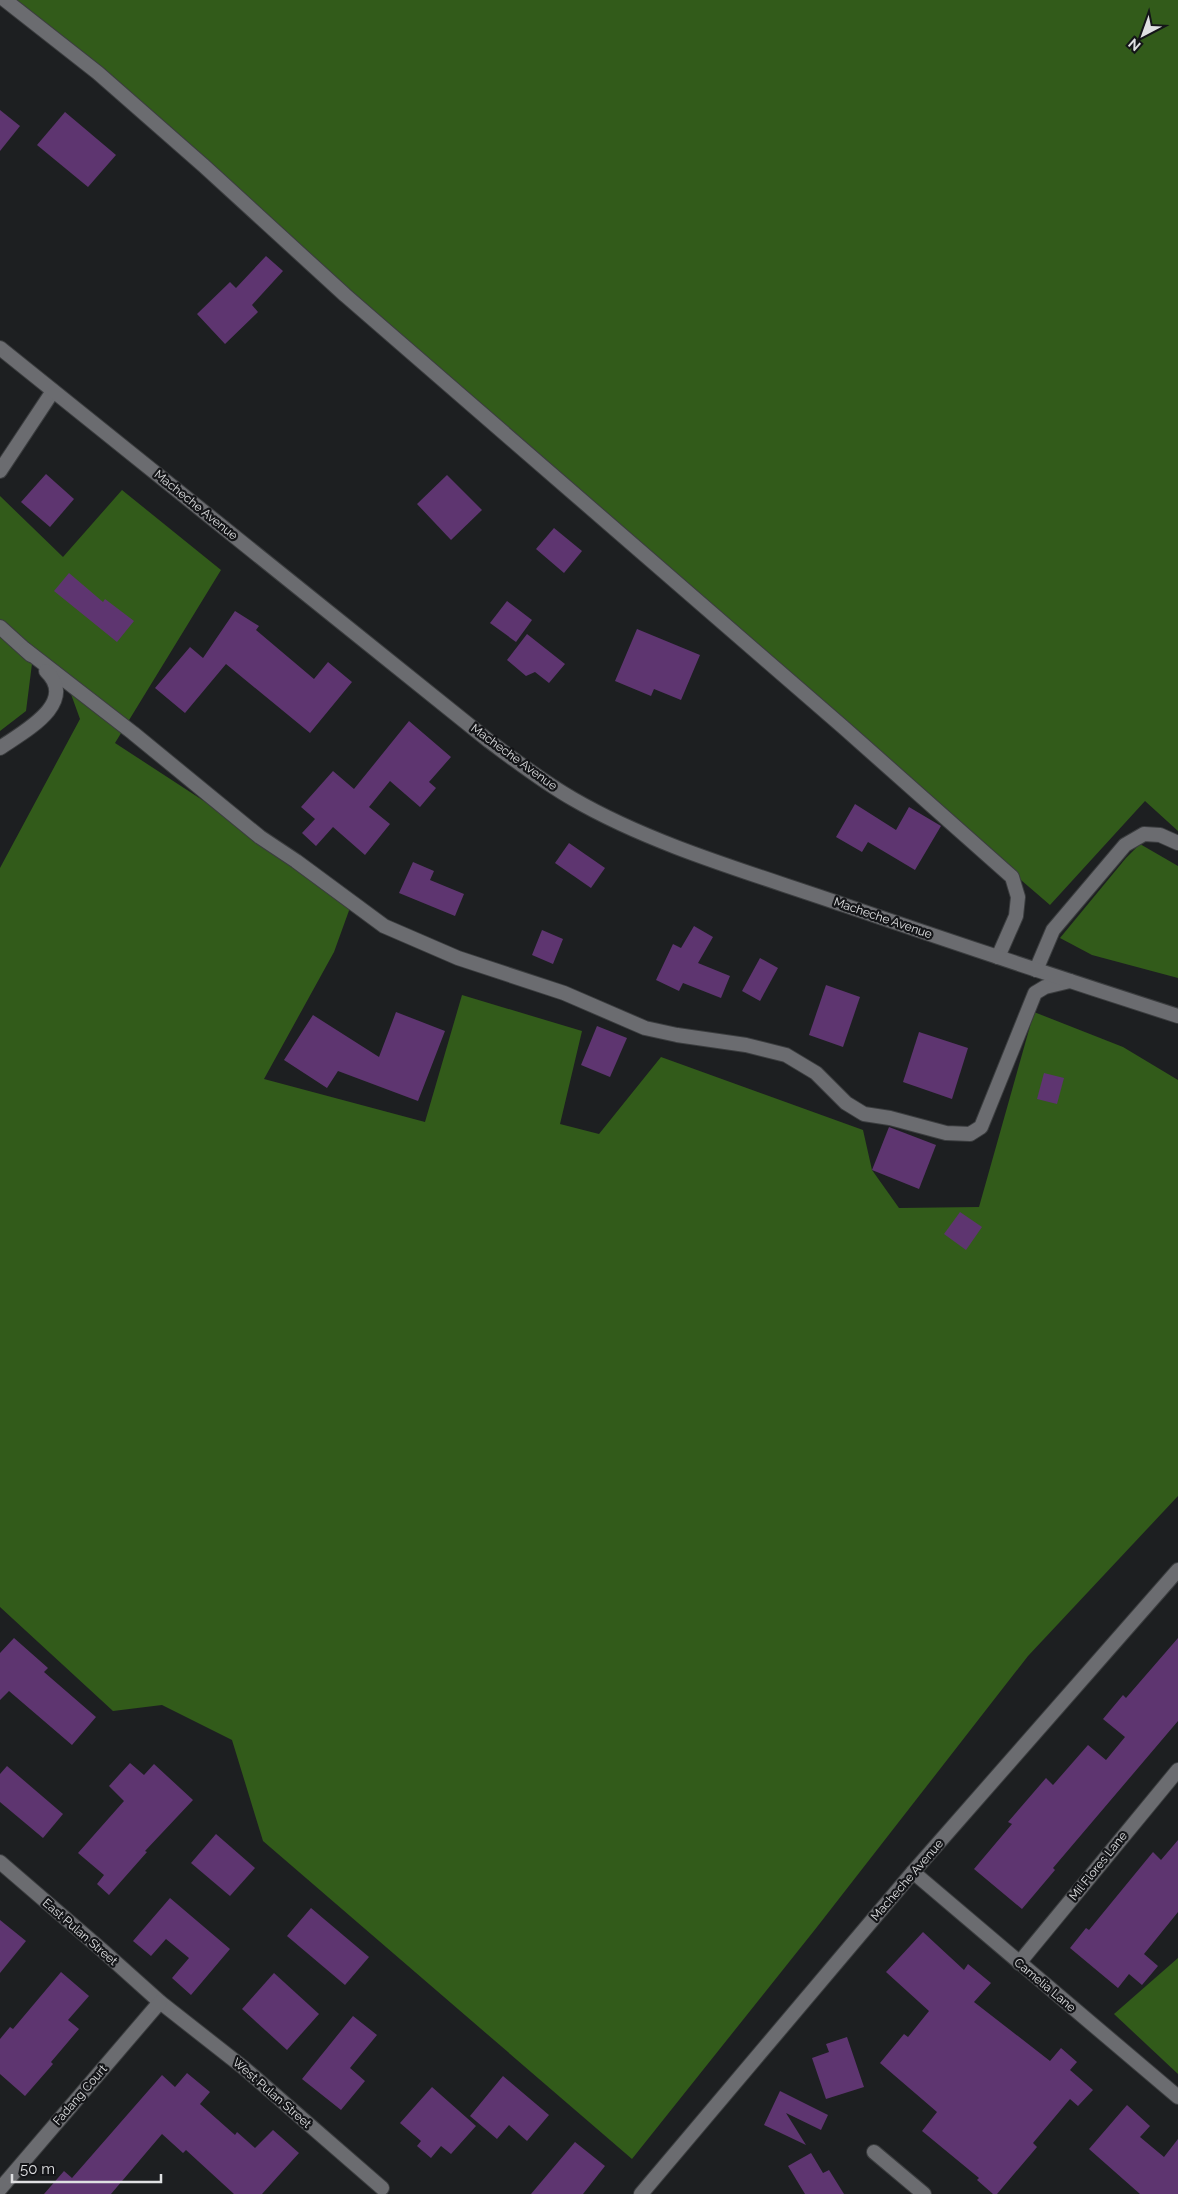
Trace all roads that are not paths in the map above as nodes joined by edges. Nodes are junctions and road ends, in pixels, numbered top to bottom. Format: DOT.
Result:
graph roads {
  1 [pos="5,0"];
  2 [pos="0,348"];
  3 [pos="53,391"];
  4 [pos="0,471"];
  5 [pos="0,628"];
  6 [pos="26,650"];
  7 [pos="0,748"];
  8 [pos="1178,844"];
  9 [pos="998,957"];
  10 [pos="1036,970"];
  11 [pos="1070,981"];
  12 [pos="1178,1016"];
  13 [pos="1178,1570"];
  14 [pos="1178,1770"];
  15 [pos="0,1862"];
  16 [pos="913,1872"];
  17 [pos="1019,1963"];
  18 [pos="160,2002"];
  19 [pos="1178,2097"];
  20 [pos="874,2152"];
  21 [pos="0,2188"];
  22 [pos="382,2188"];
  23 [pos="641,2194"];
  24 [pos="924,2194"];
  1 -- 9 [label="street"];
  2 -- 3 [label="street, Macheche Avenue"];
  3 -- 4 [label="street"];
  3 -- 9 [label="street, Macheche Avenue"];
  5 -- 6 [label="street"];
  6 -- 7 [label="street"];
  6 -- 11 [label="street"];
  8 -- 10 [label="street"];
  9 -- 10 [label="street, Macheche Avenue"];
  10 -- 11 [label="street, Macheche Avenue"];
  11 -- 12 [label="street, Macheche Avenue"];
  13 -- 16 [label="street, Macheche Avenue"];
  14 -- 17 [label="street, Mil Flores Lane"];
  15 -- 18 [label="street, East Pulan Street"];
  16 -- 17 [label="street, Camelia Lane"];
  16 -- 23 [label="street, Macheche Avenue"];
  17 -- 19 [label="street, Camelia Lane"];
  18 -- 21 [label="street, Fadang Court"];
  18 -- 22 [label="street, West Pulan Street"];
  20 -- 24 [label="street"];
}
